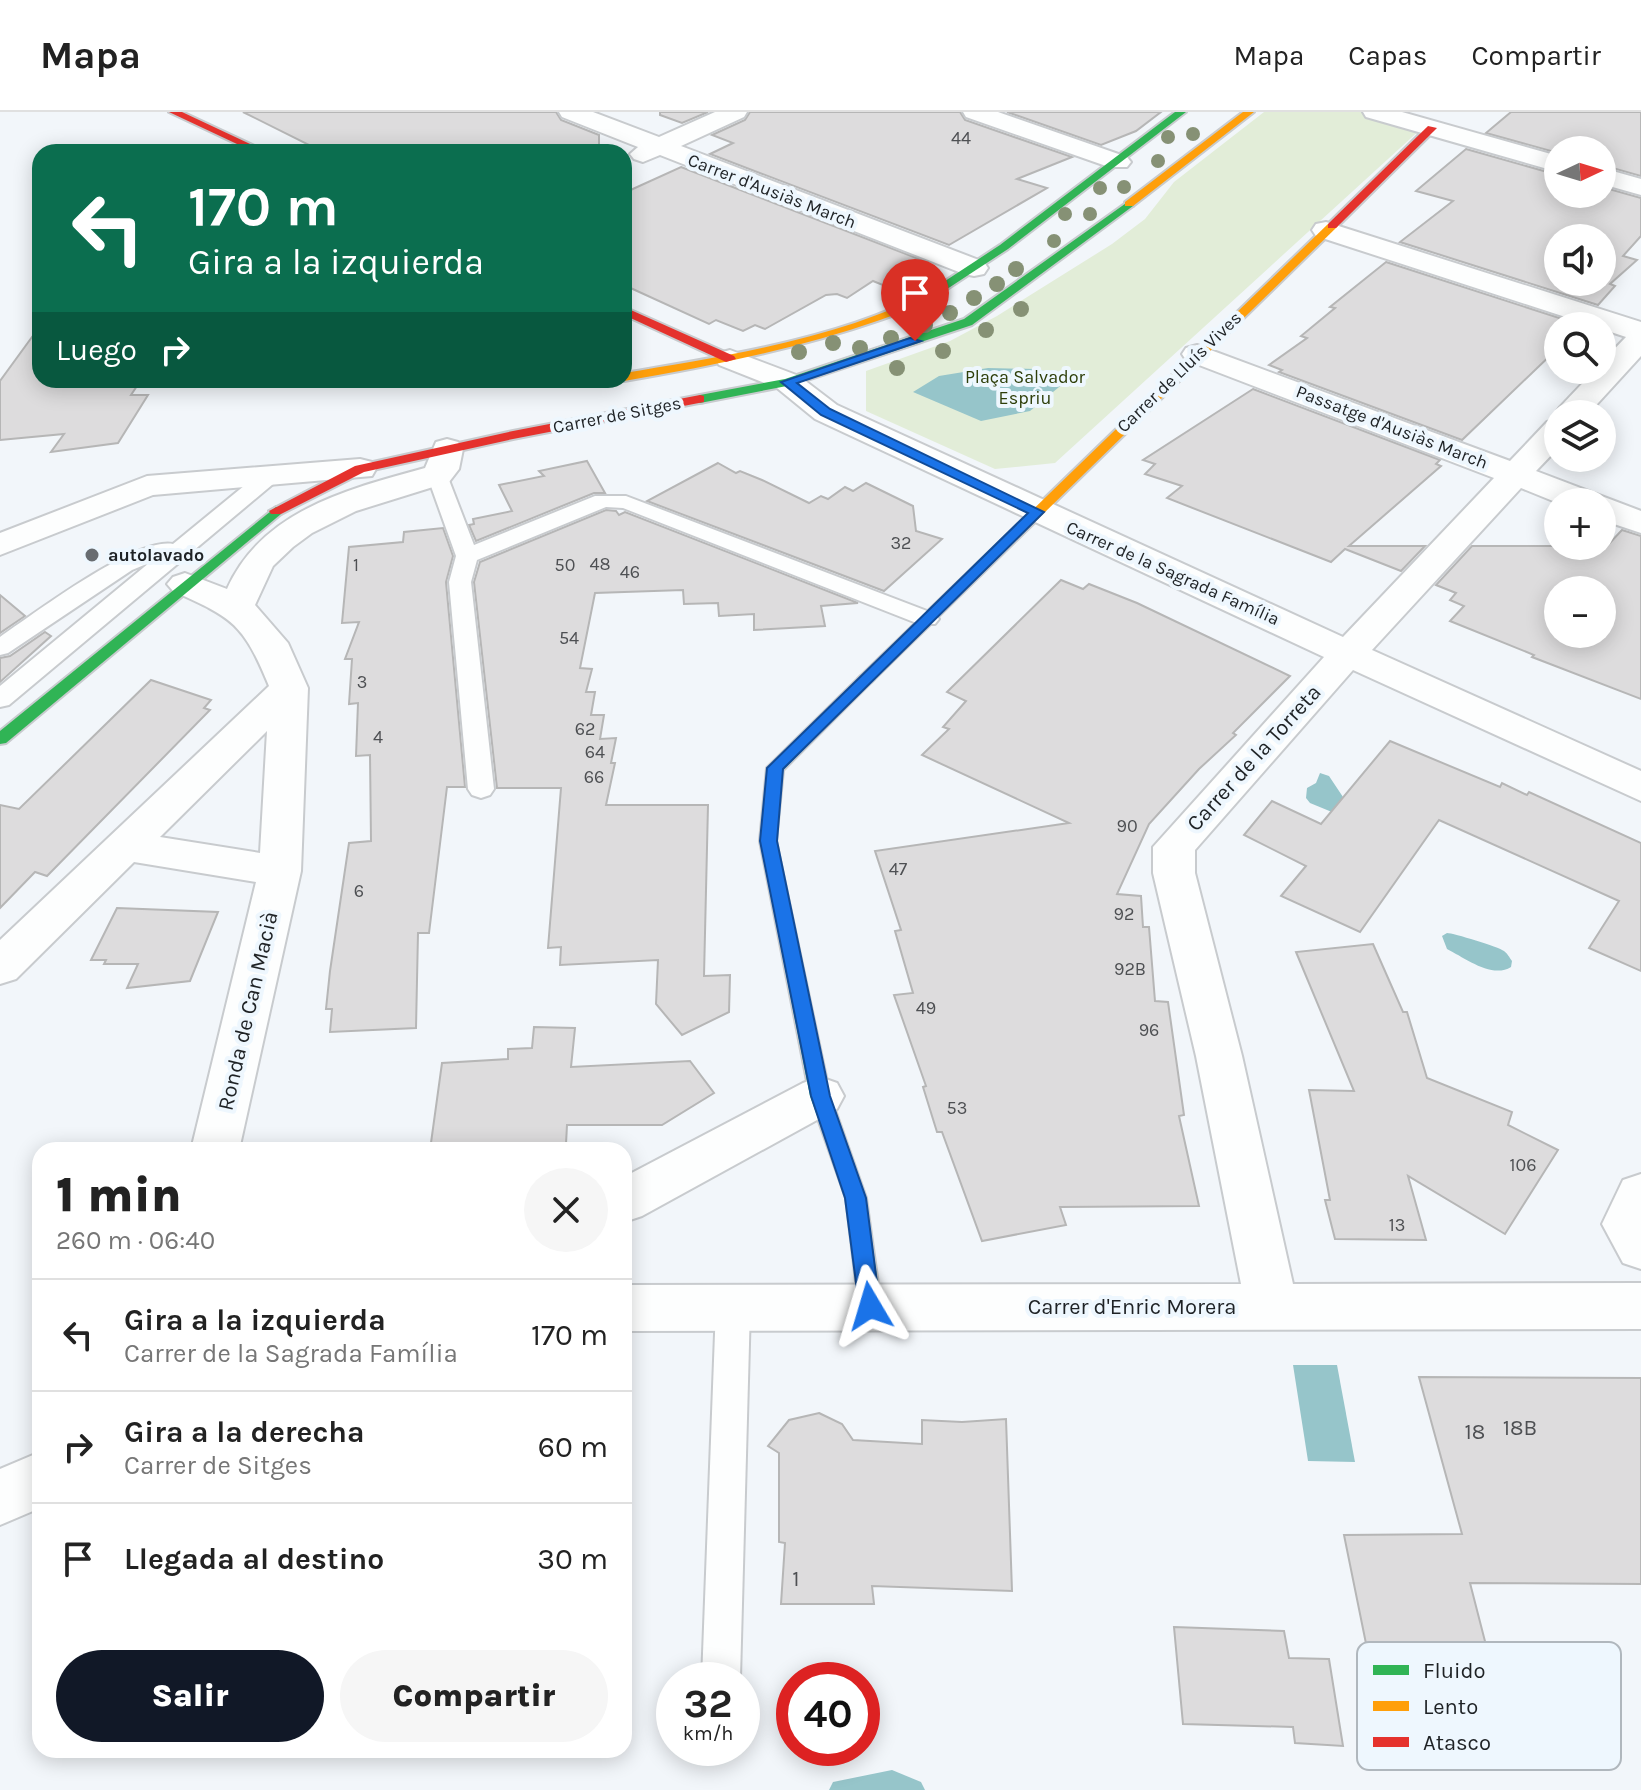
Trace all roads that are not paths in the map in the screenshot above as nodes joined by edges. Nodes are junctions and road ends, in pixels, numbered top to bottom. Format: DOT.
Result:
graph roads {
  1 [pos="174,112"];
  2 [pos="571,112"];
  3 [pos="735,112"];
  4 [pos="975,112"];
  5 [pos="1181,112"];
  6 [pos="1249,112"];
  7 [pos="1375,112"];
  8 [pos="1432,128"];
  9 [pos="244,144"];
  10 [pos="659,147"];
  11 [pos="632,159"];
  12 [pos="1544,160"];
  13 [pos="1118,162"];
  14 [pos="1616,180"];
  15 [pos="1641,187"];
  16 [pos="1326,230"];
  17 [pos="974,268"];
  18 [pos="632,315"];
  19 [pos="1641,332"];
  20 [pos="1641,338"];
  21 [pos="1197,354"];
  22 [pos="730,359"];
  23 [pos="632,376"];
  24 [pos="788,382"];
  25 [pos="1584,400"];
  26 [pos="529,414"];
  27 [pos="513,435"];
  28 [pos="1544,444"];
  29 [pos="442,462"];
  30 [pos="360,469"];
  31 [pos="1516,474"];
  32 [pos="272,475"];
  33 [pos="1552,488"];
  34 [pos="1037,512"];
  35 [pos="1616,513"];
  36 [pos="1641,523"];
  37 [pos="188,542"];
  38 [pos="0,545"];
  39 [pos="467,556"];
  40 [pos="185,584"];
  41 [pos="237,606"];
  42 [pos="927,619"];
  43 [pos="0,648"];
  44 [pos="1349,652"];
  45 [pos="289,688"];
  46 [pos="0,699"];
  47 [pos="0,739"];
  48 [pos="1641,787"];
  49 [pos="481,789"];
  50 [pos="126,846"];
  51 [pos="280,871"];
  52 [pos="0,967"];
  53 [pos="820,1096"];
  54 [pos="217,1142"];
  55 [pos="1641,1195"];
  56 [pos="632,1197"];
  57 [pos="1641,1247"];
  58 [pos="870,1306"];
  59 [pos="1641,1306"];
  60 [pos="733,1307"];
  61 [pos="632,1308"];
  62 [pos="1272,1308"];
  63 [pos="32,1483"];
  64 [pos="0,1498"];
  65 [pos="722,1662"];
  1 -- 9 [label="street"];
  2 -- 10 [label="street, Carrer d'Ausiàs March"];
  3 -- 10 [label="street"];
  4 -- 13 [label="street"];
  5 -- 13 [label="street"];
  6 -- 24 [label="street, Carrer de Sitges"];
  7 -- 8 [label="street"];
  8 -- 12 [label="street"];
  8 -- 16 [label="street, Carrer de Lluís Vives"];
  10 -- 11 [label="street"];
  10 -- 17 [label="street, Carrer d'Ausiàs March"];
  13 -- 17 [label="street"];
  14 -- 15 [label="street"];
  16 -- 19 [label="street"];
  16 -- 21 [label="street, Carrer de Lluís Vives"];
  17 -- 22 [label="street"];
  18 -- 22 [label="street, Carrer de la Sagrada Família"];
  20 -- 25 [label="street"];
  21 -- 31 [label="street, Passatge d'Ausiàs March"];
  21 -- 34 [label="street, Carrer de Lluís Vives"];
  22 -- 23 [label="street"];
  22 -- 24 [label="street, Carrer de la Sagrada Família"];
  24 -- 27 [label="street, Carrer de Sitges"];
  24 -- 34 [label="street, Carrer de la Sagrada Família"];
  26 -- 27 [label="street"];
  27 -- 29 [label="street, Carrer de Sitges"];
  28 -- 31 [label="street, Carrer de la Torreta"];
  29 -- 30 [label="street, Carrer de Sitges"];
  29 -- 39 [label="lane"];
  29 -- 41 [label="street"];
  30 -- 32 [label="street"];
  30 -- 40 [label="street, Carrer de Sitges"];
  31 -- 33 [label="street, Passatge d'Ausiàs March"];
  31 -- 44 [label="street, Carrer de la Torreta"];
  32 -- 37 [label="lane"];
  32 -- 38 [label="street"];
  34 -- 42 [label="street, Carrer de Lluís Vives"];
  34 -- 44 [label="street, Carrer de la Sagrada Família"];
  35 -- 36 [label="street"];
  37 -- 43 [label="lane"];
  37 -- 46 [label="lane"];
  39 -- 42 [label="lane"];
  39 -- 49 [label="lane"];
  40 -- 41 [label="street, Ronda de Can Macià"];
  40 -- 47 [label="street, Carrer de Sitges"];
  41 -- 45 [label="street, Ronda de Can Macià"];
  42 -- 53 [label="street, Carrer de Lluís Vives"];
  44 -- 48 [label="street, Carrer de la Sagrada Família"];
  44 -- 62 [label="street, Carrer de la Torreta"];
  45 -- 50 [label="street"];
  45 -- 51 [label="street, Ronda de Can Macià"];
  50 -- 51 [label="street"];
  50 -- 52 [label="street"];
  51 -- 54 [label="street, Ronda de Can Macià"];
  53 -- 56 [label="street"];
  53 -- 58 [label="street, Carrer de Lluís Vives"];
  55 -- 57 [label="street"];
  58 -- 60 [label="street, Carrer d'Enric Morera"];
  58 -- 62 [label="street, Carrer d'Enric Morera"];
  59 -- 62 [label="street, Carrer d'Enric Morera"];
  60 -- 61 [label="street, Carrer d'Enric Morera"];
  60 -- 65 [label="lane"];
  63 -- 64 [label="street"];
}
